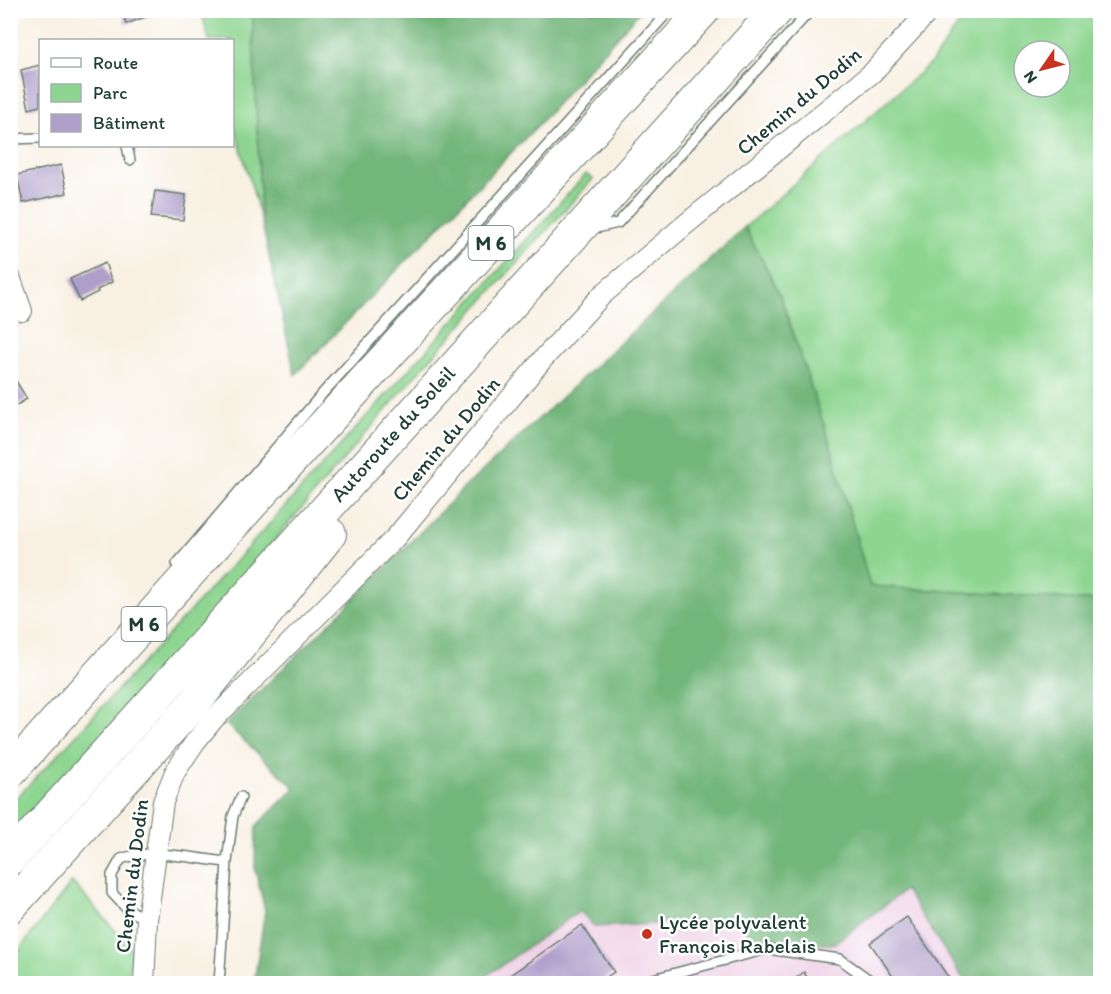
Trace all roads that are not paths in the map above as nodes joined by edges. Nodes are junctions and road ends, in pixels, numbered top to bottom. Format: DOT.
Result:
graph roads {
  1 [pos="670,10"];
  2 [pos="704,10"];
  3 [pos="777,10"];
  4 [pos="812,10"];
  5 [pos="930,10"];
  6 [pos="39,138"];
  7 [pos="10,139"];
  8 [pos="127,147"];
  9 [pos="130,160"];
  10 [pos="575,232"];
  11 [pos="10,277"];
  12 [pos="22,311"];
  13 [pos="430,393"];
  14 [pos="278,475"];
  15 [pos="168,574"];
  16 [pos="10,740"];
  17 [pos="10,772"];
  18 [pos="241,797"];
  19 [pos="155,854"];
  20 [pos="10,859"];
  21 [pos="227,862"];
  22 [pos="10,908"];
  23 [pos="147,920"];
  24 [pos="144,984"];
  25 [pos="219,984"];
  26 [pos="645,984"];
  27 [pos="875,984"];
  1 -- 15 [label="lane"];
  2 -- 14 [label="highway, M 6"];
  3 -- 10 [label="highway, Autoroute du Soleil / M 6"];
  4 -- 10 [label="lane"];
  5 -- 19 [label="street, Chemin du Dodin"];
  6 -- 7 [label="lane"];
  8 -- 9 [label="lane"];
  10 -- 13 [label="highway, Autoroute du Soleil / M 6"];
  11 -- 12 [label="street"];
  13 -- 20 [label="highway, Autoroute du Soleil / M 6"];
  13 -- 22 [label="highway"];
  14 -- 16 [label="highway"];
  14 -- 17 [label="highway, M 6"];
  18 -- 21 [label="lane"];
  19 -- 21 [label="lane"];
  19 -- 23 [label="street, Chemin du Dodin"];
  19 -- 23 [label="lane"];
  21 -- 25 [label="lane"];
  23 -- 24 [label="street, Chemin du Dodin"];
  26 -- 27 [label="lane"];
}
